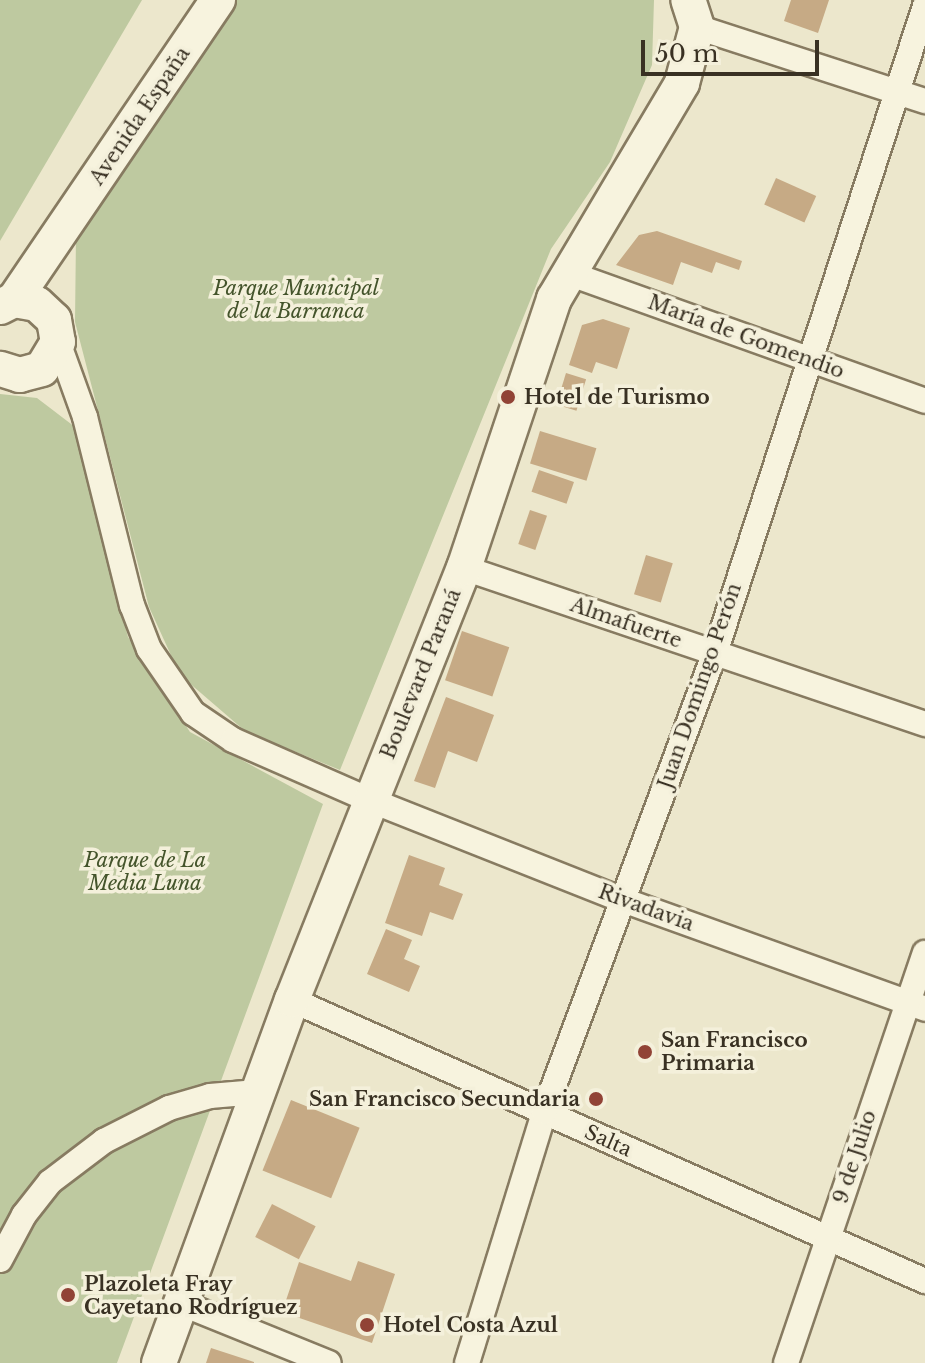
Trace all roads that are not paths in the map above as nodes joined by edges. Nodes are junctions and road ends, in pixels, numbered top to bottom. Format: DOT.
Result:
graph roads {
  1 [pos="218,0"];
  2 [pos="925,6"];
  3 [pos="692,14"];
  4 [pos="897,92"];
  5 [pos="925,101"];
  6 [pos="62,232"];
  7 [pos="568,273"];
  8 [pos="7,304"];
  9 [pos="52,326"];
  10 [pos="807,359"];
  11 [pos="16,372"];
  12 [pos="925,401"];
  13 [pos="85,417"];
  14 [pos="464,568"];
  15 [pos="715,653"];
  16 [pos="925,724"];
  17 [pos="370,800"];
  18 [pos="623,900"];
  19 [pos="925,953"];
  20 [pos="292,1000"];
  21 [pos="916,1006"];
  22 [pos="257,1092"];
  23 [pos="544,1112"];
  24 [pos="827,1239"];
  25 [pos="0,1260"];
  26 [pos="925,1281"];
  27 [pos="183,1304"];
  28 [pos="159,1363"];
  29 [pos="329,1363"];
  30 [pos="467,1363"];
  31 [pos="786,1363"];
  1 -- 6 [label="street, Avenida España"];
  2 -- 4 [label="street, Juan Domingo Perón"];
  3 -- 4 [label="street"];
  3 -- 7 [label="street, Boulevard Paraná"];
  4 -- 5 [label="street"];
  4 -- 10 [label="street, Juan Domingo Perón"];
  6 -- 8 [label="street, Avenida España"];
  6 -- 9 [label="street, Avenida España"];
  7 -- 10 [label="street, María de Gomendio"];
  7 -- 14 [label="street, Boulevard Paraná"];
  8 -- 9 [label="street, Avenida España"];
  9 -- 11 [label="street, Avenida España"];
  9 -- 13 [label="street"];
  10 -- 12 [label="street, María de Gomendio"];
  10 -- 15 [label="street, Juan Domingo Perón"];
  11 -- 13 [label="street"];
  13 -- 17 [label="street, Rivadavia"];
  14 -- 15 [label="street, Almafuerte"];
  14 -- 17 [label="street, Boulevard Paraná"];
  15 -- 16 [label="street, Almafuerte"];
  15 -- 18 [label="street, Juan Domingo Perón"];
  17 -- 18 [label="street, Rivadavia"];
  17 -- 20 [label="street, Boulevard Paraná"];
  18 -- 21 [label="street, Rivadavia"];
  18 -- 23 [label="street, Juan Domingo Perón"];
  19 -- 21 [label="street, 9 de Julio"];
  20 -- 22 [label="street, Boulevard Paraná"];
  20 -- 23 [label="street, Salta"];
  21 -- 24 [label="street, 9 de Julio"];
  22 -- 25 [label="street"];
  22 -- 27 [label="street, Boulevard Paraná"];
  23 -- 24 [label="street, Salta"];
  23 -- 30 [label="street, Juan Domingo Perón"];
  24 -- 26 [label="street, Salta"];
  24 -- 31 [label="street, 9 de Julio"];
  27 -- 28 [label="street, Boulevard Paraná"];
  27 -- 29 [label="street"];
}
